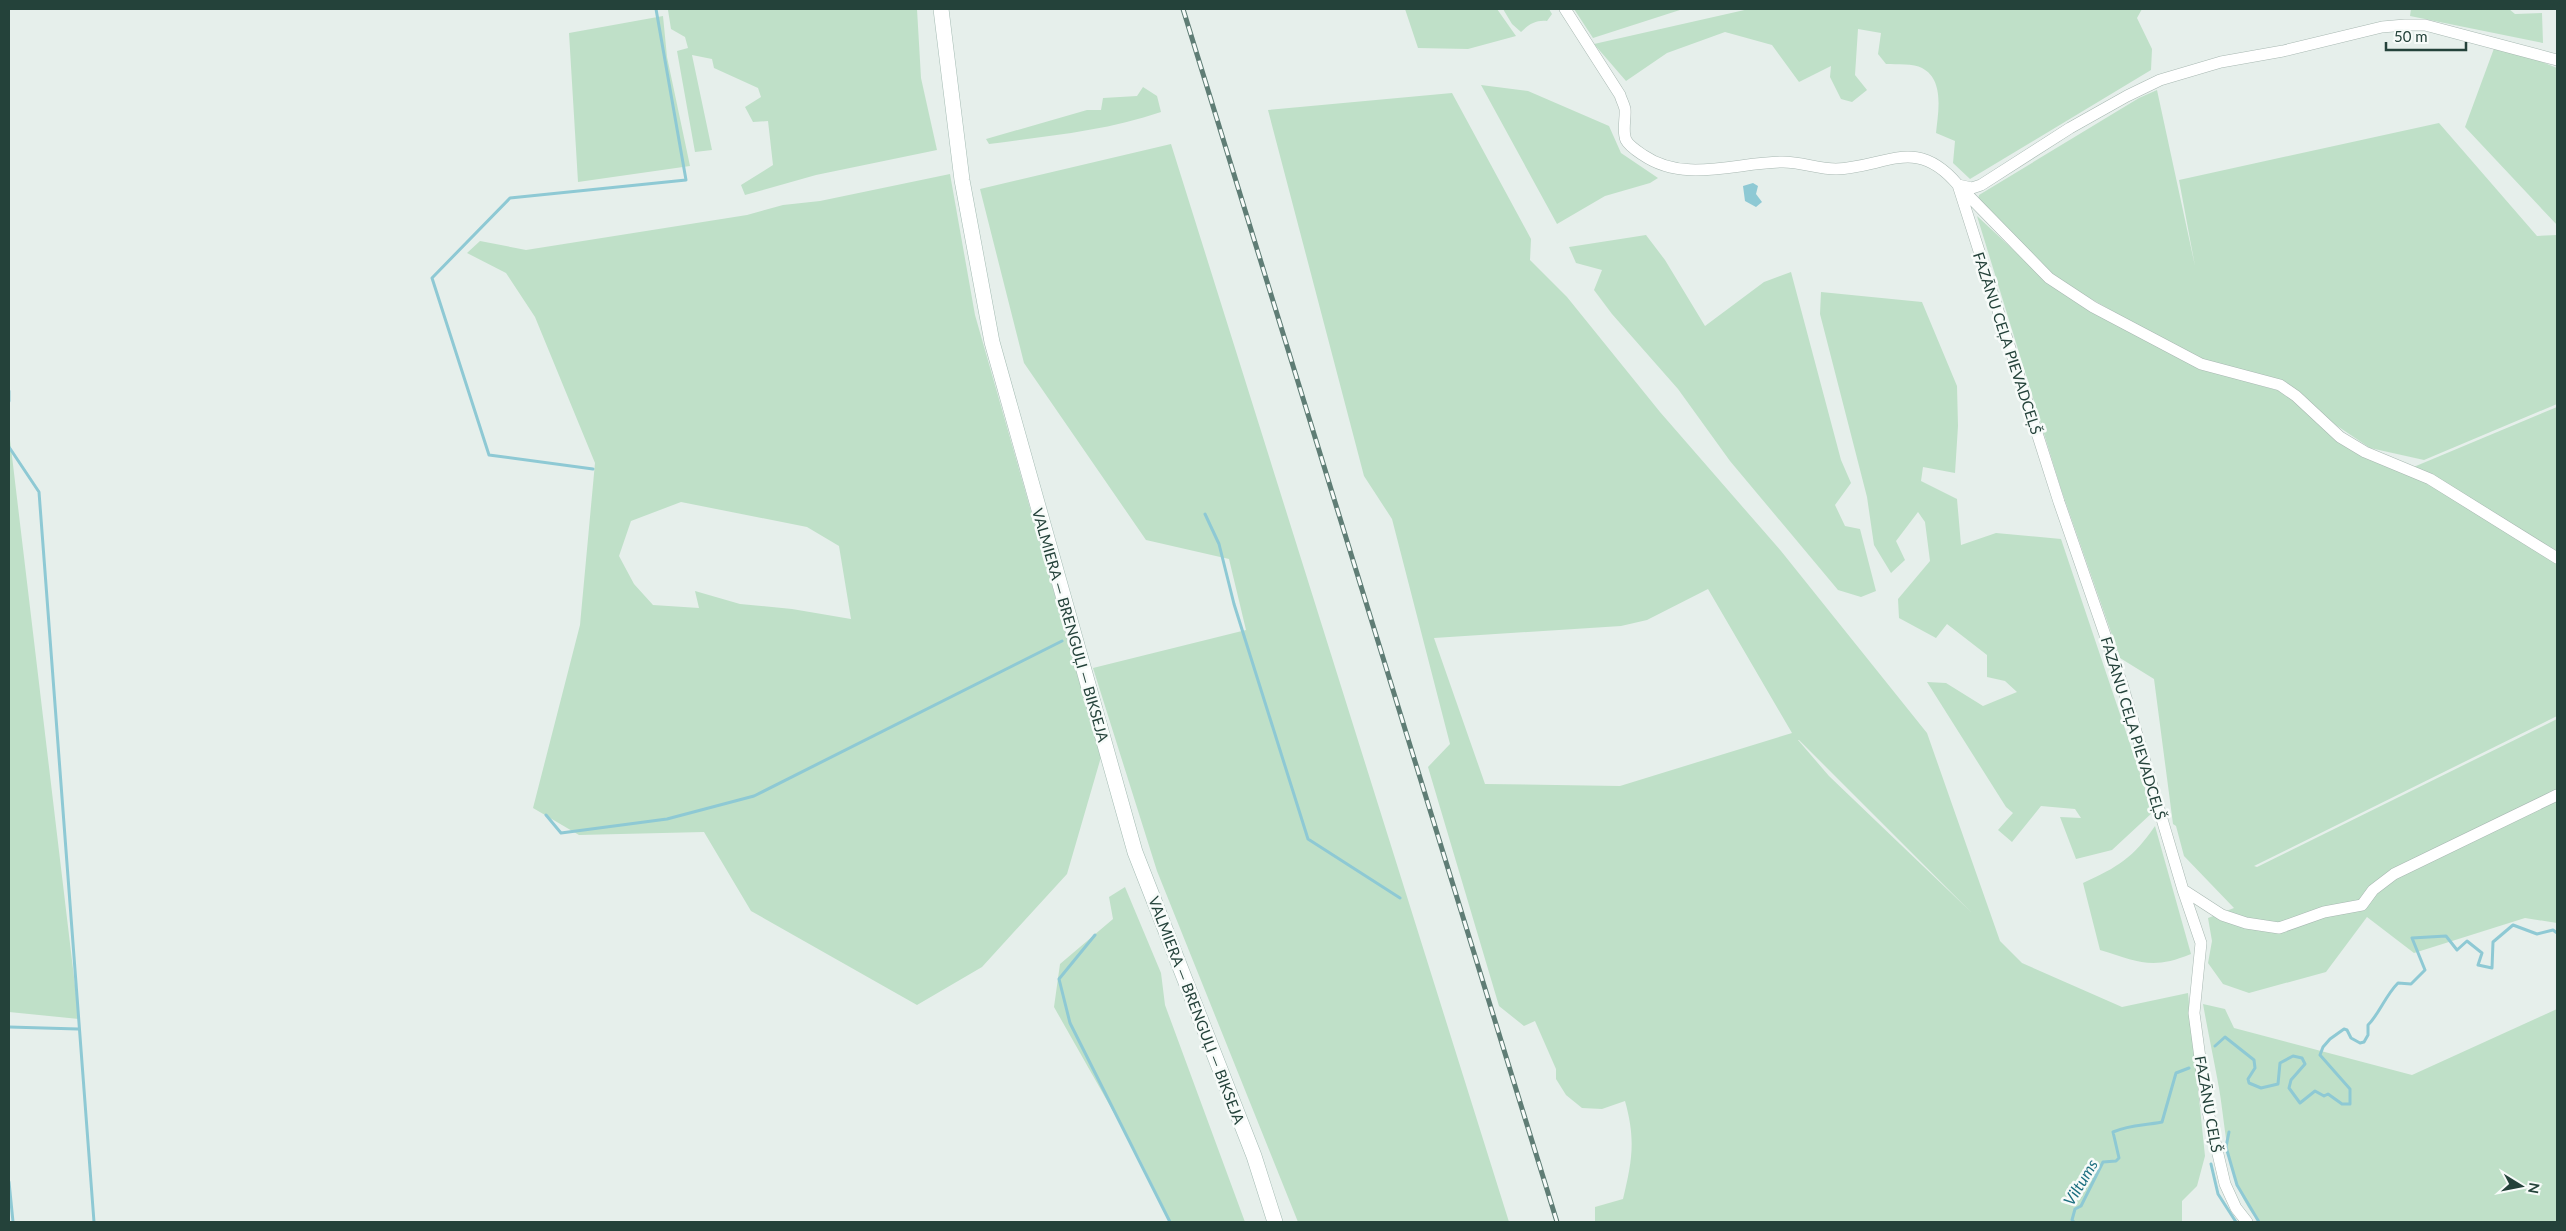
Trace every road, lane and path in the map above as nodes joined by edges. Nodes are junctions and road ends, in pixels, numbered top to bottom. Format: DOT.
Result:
graph roads {
  1 [pos="941,9"];
  2 [pos="1565,9"];
  3 [pos="2557,60"];
  4 [pos="1958,185"];
  5 [pos="2557,558"];
  6 [pos="2557,795"];
  7 [pos="2184,890"];
  8 [pos="2197,980"];
  9 [pos="1276,1222"];
  10 [pos="2247,1222"];
  1 -- 9 [label="main road, VALMIERA — BRENGUĻI — BIKSEJA"];
  2 -- 4 [label="street, FAZĀNU CEĻA PIEVADCEĻŠ"];
  3 -- 4 [label="street"];
  4 -- 5 [label="street"];
  4 -- 7 [label="street, FAZĀNU CEĻA PIEVADCEĻŠ"];
  6 -- 7 [label="street"];
  7 -- 8 [label="street, FAZĀNU CEĻA PIEVADCEĻŠ"];
  8 -- 10 [label="street, FAZĀNU CEĻŠ"];
}
